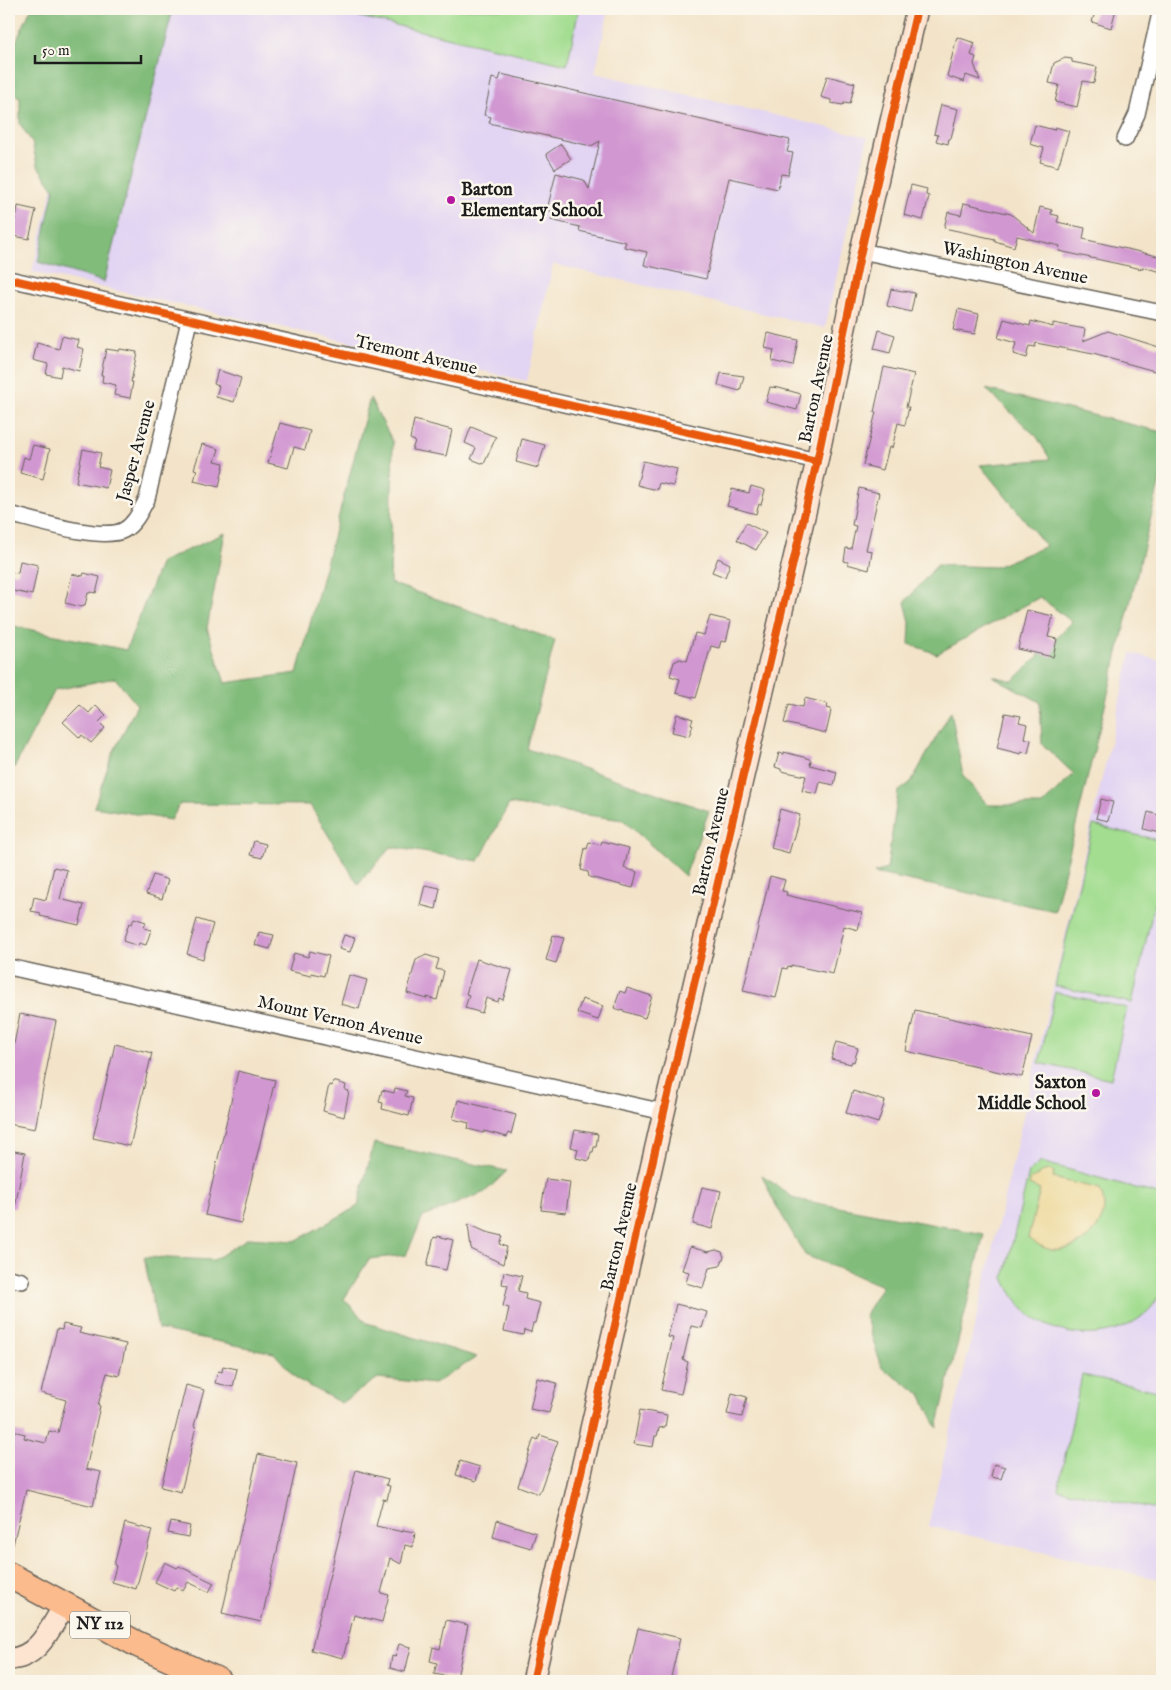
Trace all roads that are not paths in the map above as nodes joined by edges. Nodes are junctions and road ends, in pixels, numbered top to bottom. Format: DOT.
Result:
graph roads {
  1 [pos="917,9"];
  2 [pos="1161,9"];
  3 [pos="1125,139"];
  4 [pos="861,251"];
  5 [pos="9,279"];
  6 [pos="1162,313"];
  7 [pos="189,321"];
  8 [pos="817,461"];
  9 [pos="9,514"];
  10 [pos="9,969"];
  11 [pos="664,1112"];
  12 [pos="9,1575"];
  13 [pos="64,1606"];
  14 [pos="9,1659"];
  15 [pos="219,1681"];
  16 [pos="533,1681"];
  1 -- 4 [label="street, Barton Avenue"];
  2 -- 3 [label="street"];
  4 -- 6 [label="street, Washington Avenue"];
  4 -- 8 [label="street, Barton Avenue"];
  5 -- 7 [label="street, Tremont Avenue"];
  7 -- 8 [label="street, Tremont Avenue"];
  7 -- 9 [label="street, Jasper Avenue"];
  8 -- 11 [label="street, Barton Avenue"];
  10 -- 11 [label="street, Mount Vernon Avenue"];
  11 -- 16 [label="street, Barton Avenue"];
  12 -- 13 [label="main road, NY 112"];
  13 -- 14 [label="street"];
  13 -- 15 [label="main road, NY 112"];
}
